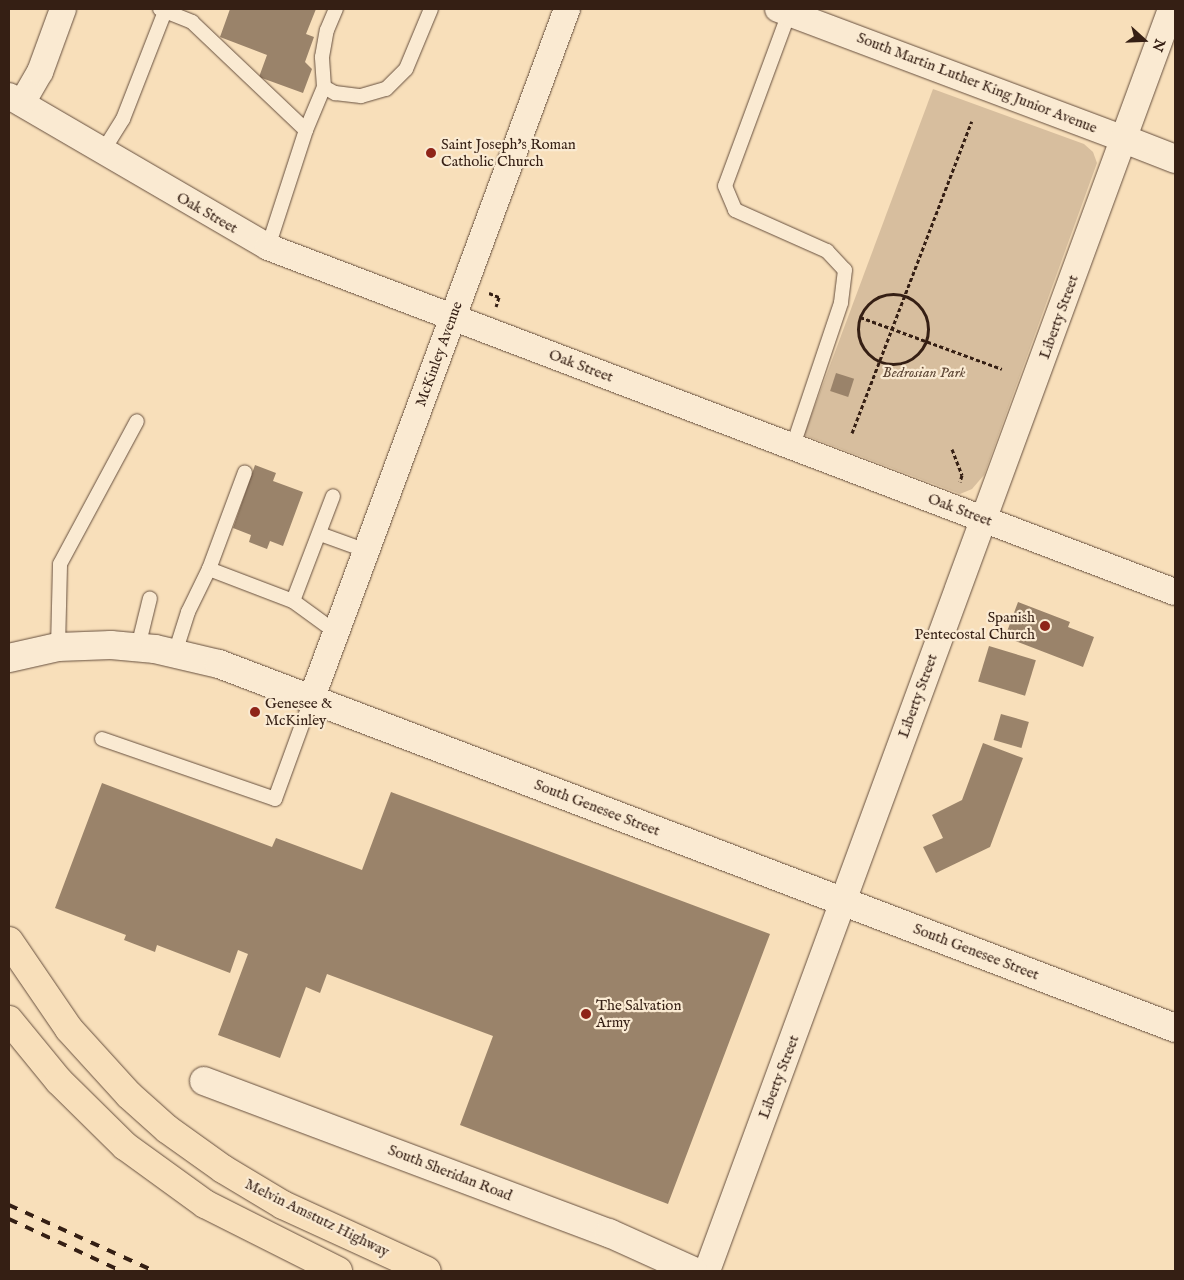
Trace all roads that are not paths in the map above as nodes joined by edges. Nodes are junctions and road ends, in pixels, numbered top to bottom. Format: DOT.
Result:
graph roads {
  1 [pos="63,9"];
  2 [pos="336,9"];
  3 [pos="431,9"];
  4 [pos="566,9"];
  5 [pos="1171,9"];
  6 [pos="163,10"];
  7 [pos="784,11"];
  8 [pos="194,15"];
  9 [pos="324,87"];
  10 [pos="16,100"];
  11 [pos="306,130"];
  12 [pos="1124,139"];
  13 [pos="103,151"];
  14 [pos="1175,159"];
  15 [pos="268,247"];
  16 [pos="452,317"];
  17 [pos="137,421"];
  18 [pos="793,446"];
  19 [pos="245,472"];
  20 [pos="333,496"];
  21 [pos="983,518"];
  22 [pos="320,534"];
  23 [pos="367,551"];
  24 [pos="209,569"];
  25 [pos="1175,592"];
  26 [pos="150,598"];
  27 [pos="293,601"];
  28 [pos="337,633"];
  29 [pos="58,647"];
  30 [pos="138,647"];
  31 [pos="175,653"];
  32 [pos="9,658"];
  33 [pos="312,700"];
  34 [pos="102,738"];
  35 [pos="844,901"];
  36 [pos="9,941"];
  37 [pos="9,1020"];
  38 [pos="1175,1028"];
  39 [pos="204,1081"];
  40 [pos="338,1271"];
  41 [pos="427,1271"];
  42 [pos="693,1271"];
  43 [pos="707,1271"];
  1 -- 10 [label="street"];
  2 -- 9 [label="lane"];
  3 -- 9 [label="lane"];
  4 -- 16 [label="street, McKinley Avenue"];
  5 -- 12 [label="street, Liberty Street"];
  6 -- 8 [label="lane"];
  6 -- 13 [label="lane"];
  7 -- 12 [label="street, South Martin Luther King Junior Avenue"];
  7 -- 18 [label="lane"];
  8 -- 11 [label="lane"];
  9 -- 11 [label="lane"];
  10 -- 13 [label="street, Oak Street"];
  11 -- 15 [label="lane"];
  12 -- 14 [label="main road, South Martin Luther King Junior Avenue"];
  12 -- 21 [label="street, Liberty Street"];
  13 -- 15 [label="street, Oak Street"];
  15 -- 16 [label="street, Oak Street"];
  16 -- 18 [label="street, Oak Street"];
  16 -- 23 [label="street, McKinley Avenue"];
  17 -- 29 [label="lane"];
  18 -- 21 [label="street, Oak Street"];
  19 -- 24 [label="lane"];
  20 -- 22 [label="lane"];
  21 -- 25 [label="street, Oak Street"];
  21 -- 35 [label="street, Liberty Street"];
  22 -- 23 [label="lane"];
  22 -- 27 [label="lane"];
  23 -- 28 [label="street, McKinley Avenue"];
  24 -- 27 [label="lane"];
  24 -- 31 [label="lane"];
  26 -- 30 [label="lane"];
  27 -- 28 [label="lane"];
  28 -- 33 [label="street, McKinley Avenue"];
  29 -- 30 [label="main road, South Genesee Street"];
  29 -- 32 [label="main road, South Genesee Street"];
  30 -- 31 [label="main road, South Genesee Street"];
  31 -- 33 [label="main road, South Genesee Street"];
  33 -- 34 [label="lane"];
  33 -- 35 [label="main road, South Genesee Street"];
  35 -- 38 [label="main road, South Genesee Street"];
  35 -- 43 [label="street, Liberty Street"];
  36 -- 41 [label="highway, Melvin Amstutz Highway"];
  37 -- 40 [label="highway"];
  39 -- 42 [label="main road, South Sheridan Road"];
}
